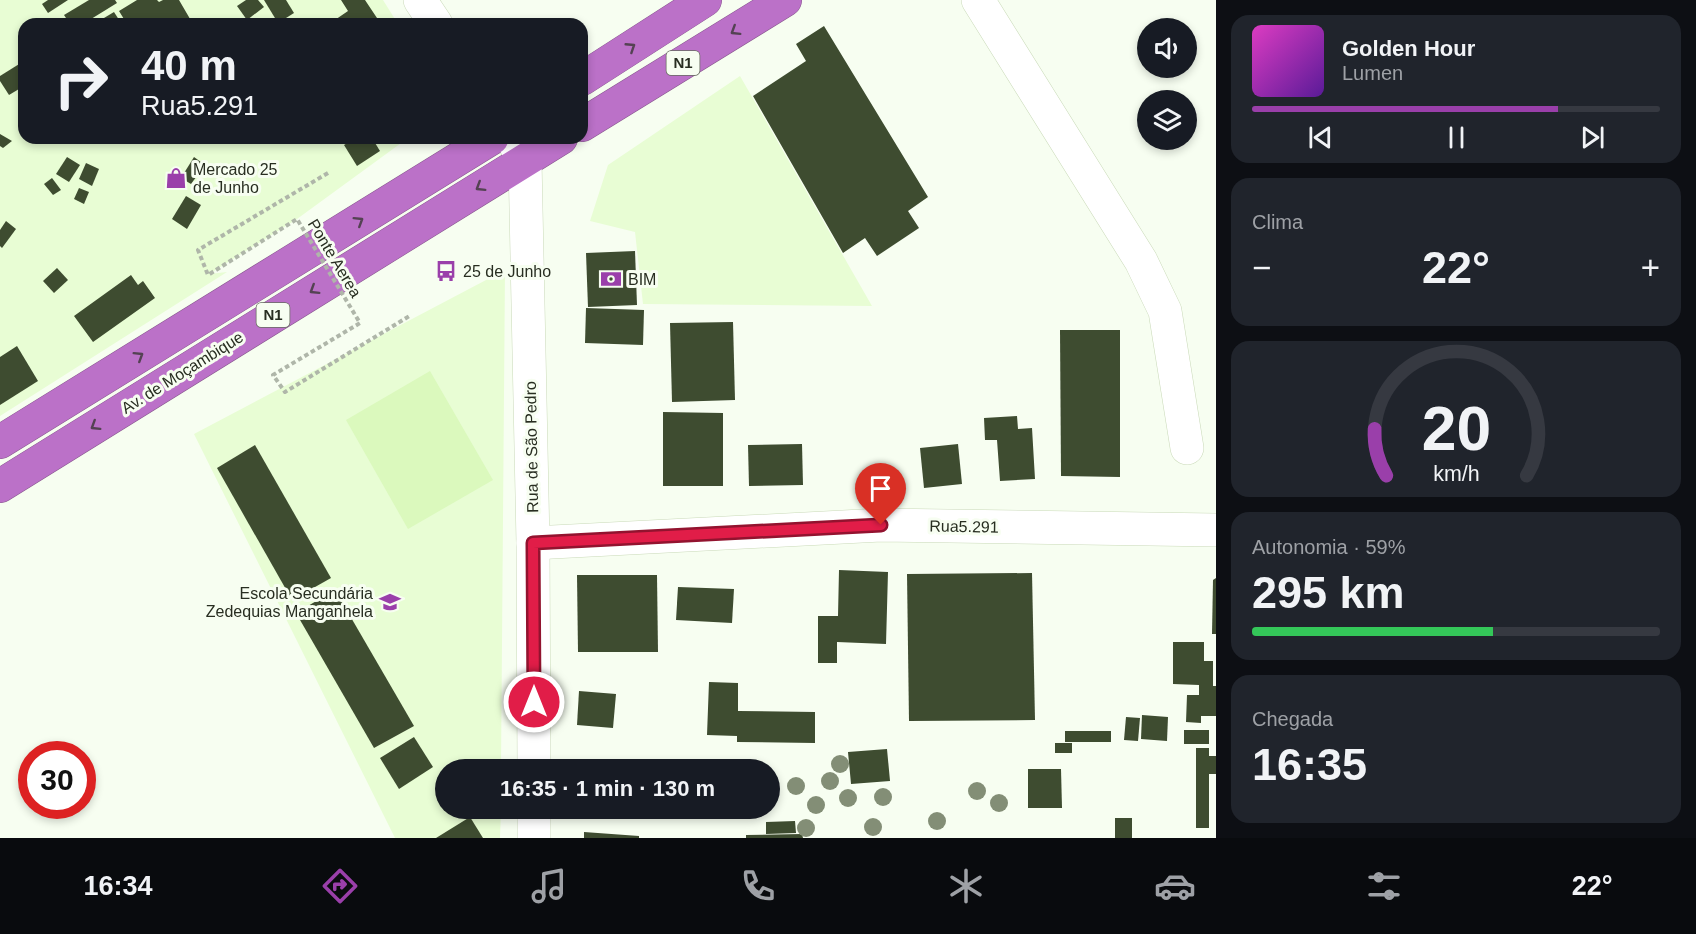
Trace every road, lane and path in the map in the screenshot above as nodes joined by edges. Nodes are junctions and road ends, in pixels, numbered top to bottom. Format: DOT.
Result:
graph roads {
  1 [pos="420,0"];
  2 [pos="705,0"];
  3 [pos="785,0"];
  4 [pos="978,0"];
  5 [pos="432,18"];
  6 [pos="588,75"];
  7 [pos="588,121"];
  8 [pos="482,144"];
  9 [pos="536,145"];
  10 [pos="328,173"];
  11 [pos="411,315"];
  12 [pos="0,442"];
  13 [pos="1187,448"];
  14 [pos="0,486"];
  15 [pos="1216,530"];
  16 [pos="533,543"];
  17 [pos="534,759"];
  18 [pos="534,819"];
  19 [pos="534,838"];
  1 -- 5 [label="street"];
  6 -- 2 [label="highway, N1, one-way"];
  3 -- 7 [label="highway, N1, one-way"];
  4 -- 13 [label="street"];
  12 -- 8 [label="highway, N1, one-way"];
  9 -- 14 [label="highway, Av. de Moçambique / N1, one-way"];
  9 -- 16 [label="street, Rua de São Pedro"];
  10 -- 11 [label="path, Ponte Aerea, bridge"];
  15 -- 16 [label="street, Rua5.291"];
  16 -- 17 [label="street, Rua de São Pedro"];
  18 -- 19 [label="street"];
}
